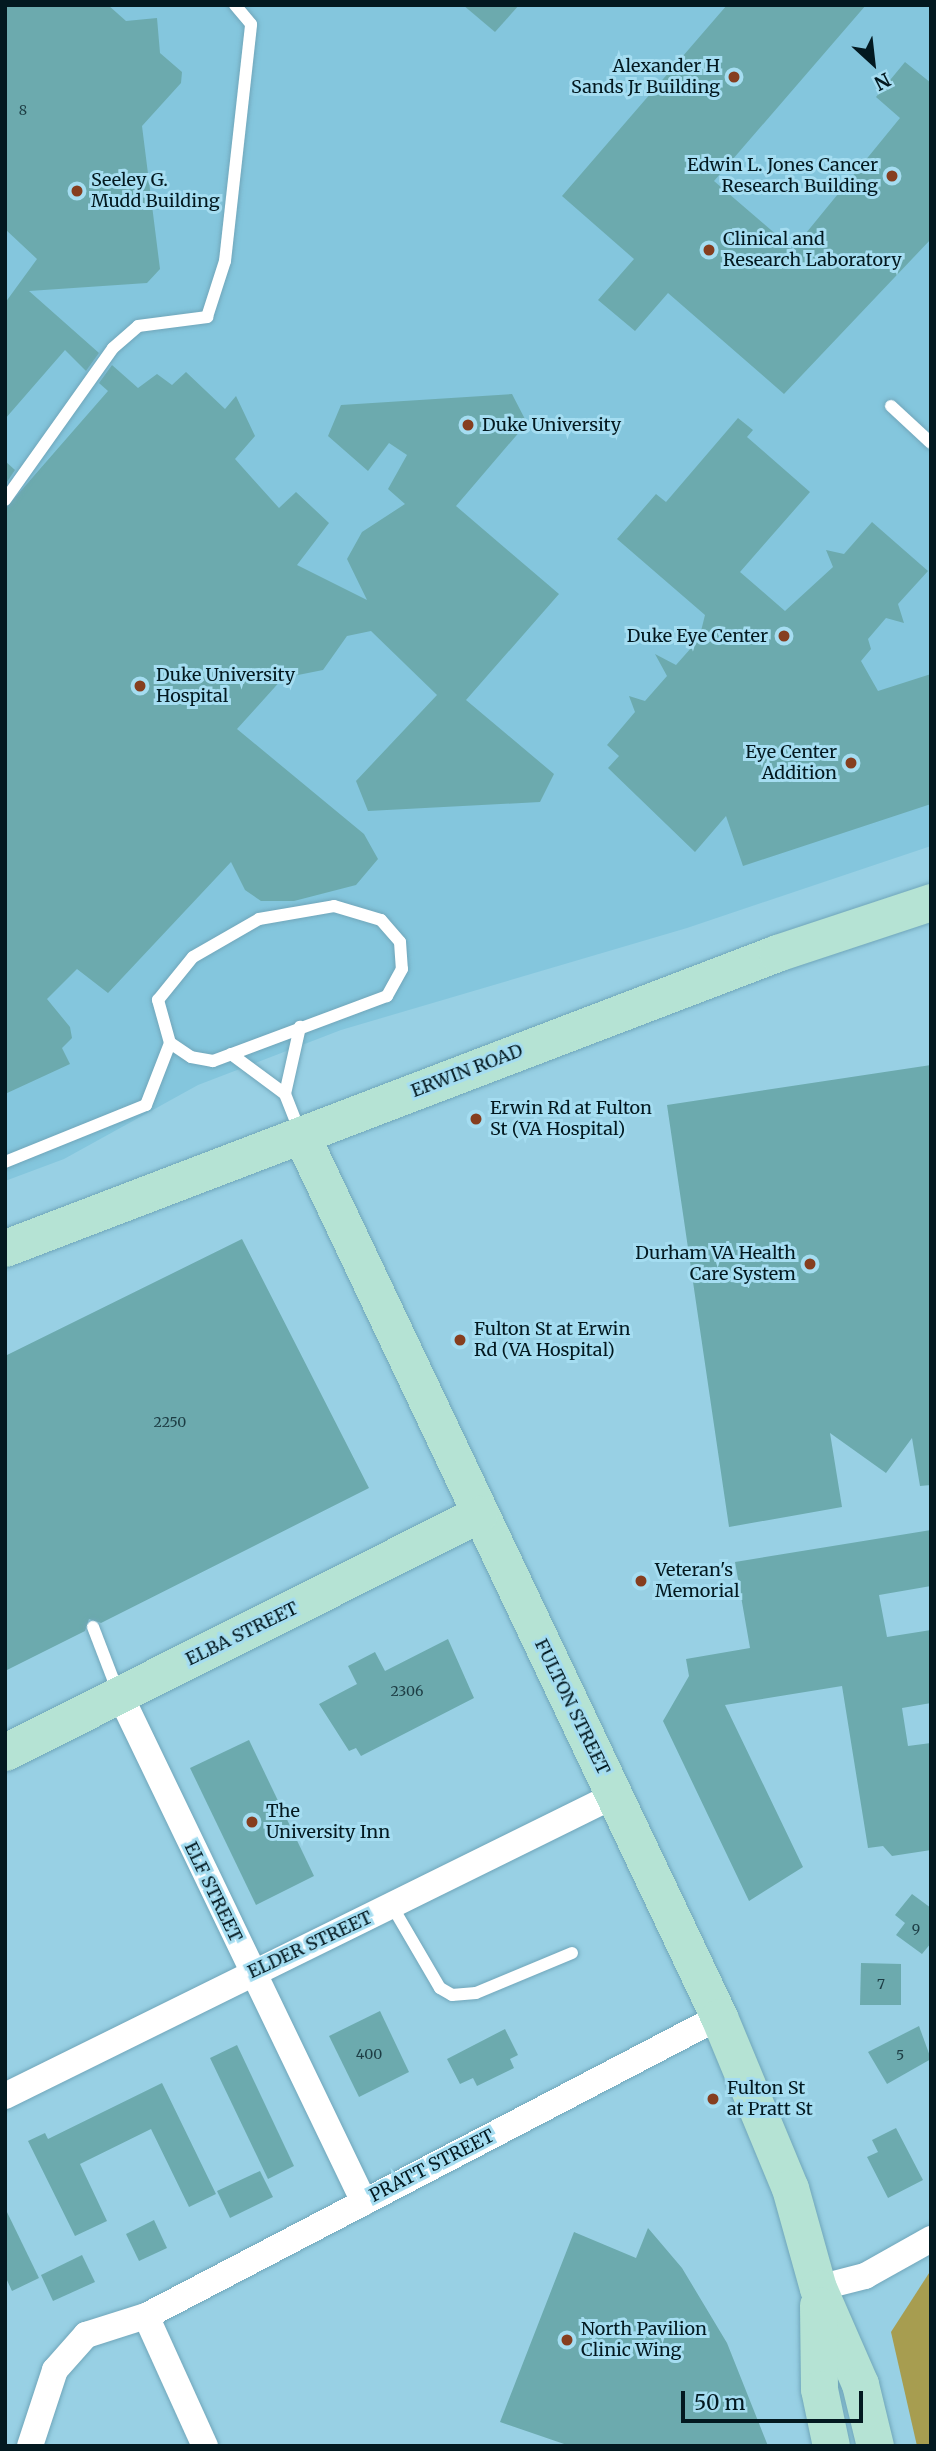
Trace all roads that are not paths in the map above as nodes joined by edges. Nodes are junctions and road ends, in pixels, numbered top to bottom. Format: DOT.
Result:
graph roads {
  1 [pos="235,5"];
  2 [pos="891,406"];
  3 [pos="931,443"];
  4 [pos="5,500"];
  5 [pos="931,902"];
  6 [pos="300,1027"];
  7 [pos="170,1043"];
  8 [pos="231,1054"];
  9 [pos="285,1094"];
  10 [pos="301,1135"];
  11 [pos="5,1161"];
  12 [pos="5,1248"];
  13 [pos="479,1514"];
  14 [pos="93,1627"];
  15 [pos="120,1695"];
  16 [pos="5,1752"];
  17 [pos="615,1795"];
  18 [pos="392,1906"];
  19 [pos="572,1954"];
  20 [pos="251,1972"];
  21 [pos="719,2017"];
  22 [pos="5,2096"];
  23 [pos="364,2202"];
  24 [pos="931,2239"];
  25 [pos="818,2288"];
  26 [pos="146,2316"];
  27 [pos="208,2445"];
  28 [pos="30,2446"];
  29 [pos="831,2446"];
  30 [pos="875,2446"];
  1 -- 4 [label="lane"];
  2 -- 3 [label="lane"];
  5 -- 10 [label="main road, ERWIN ROAD"];
  6 -- 7 [label="lane"];
  6 -- 8 [label="lane"];
  6 -- 9 [label="lane"];
  7 -- 8 [label="lane"];
  7 -- 11 [label="lane"];
  8 -- 9 [label="lane"];
  9 -- 10 [label="lane"];
  10 -- 12 [label="main road, ERWIN ROAD"];
  10 -- 13 [label="main road, FULTON STREET"];
  13 -- 15 [label="main road, ELBA STREET"];
  13 -- 17 [label="main road, FULTON STREET"];
  14 -- 15 [label="lane"];
  15 -- 16 [label="main road, ELBA STREET"];
  15 -- 20 [label="street, ELF STREET"];
  17 -- 18 [label="street, ELDER STREET"];
  17 -- 21 [label="main road, FULTON STREET"];
  18 -- 19 [label="lane"];
  18 -- 20 [label="street, ELDER STREET"];
  20 -- 22 [label="street, ELDER STREET"];
  20 -- 23 [label="street, ELF STREET"];
  21 -- 23 [label="street, PRATT STREET"];
  21 -- 25 [label="main road, FULTON STREET"];
  23 -- 26 [label="street, PRATT STREET"];
  24 -- 25 [label="street"];
  25 -- 29 [label="main road, FULTON STREET"];
  25 -- 30 [label="main road, FULTON STREET"];
  26 -- 27 [label="street"];
  26 -- 28 [label="street, PRATT STREET"];
}
